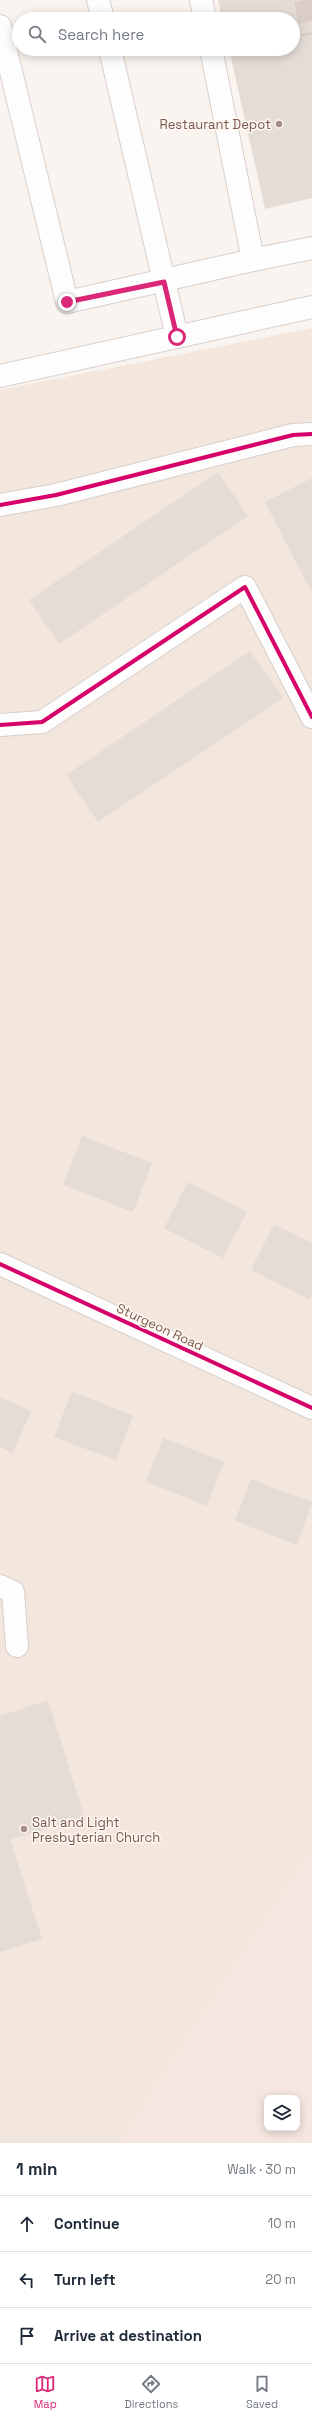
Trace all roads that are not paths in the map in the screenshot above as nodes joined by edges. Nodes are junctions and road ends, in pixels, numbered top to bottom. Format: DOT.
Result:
graph roads {
  1 [pos="98,0"];
  2 [pos="201,0"];
  3 [pos="101,12"];
  4 [pos="204,12"];
  5 [pos="0,26"];
  6 [pos="112,56"];
  7 [pos="212,56"];
  8 [pos="312,248"];
  9 [pos="253,260"];
  10 [pos="164,282"];
  11 [pos="312,307"];
  12 [pos="177,337"];
  13 [pos="0,376"];
  14 [pos="312,434"];
  15 [pos="0,505"];
  16 [pos="312,717"];
  17 [pos="0,725"];
  18 [pos="0,1264"];
  19 [pos="312,1408"];
  20 [pos="0,1586"];
  21 [pos="17,1646"];
  1 -- 3 [label="street"];
  2 -- 4 [label="street"];
  5 -- 10 [label="street"];
  6 -- 10 [label="street"];
  7 -- 9 [label="street"];
  8 -- 9 [label="street"];
  9 -- 10 [label="street"];
  10 -- 12 [label="street"];
  11 -- 12 [label="street"];
  12 -- 13 [label="street"];
  14 -- 15 [label="street"];
  16 -- 17 [label="street"];
  18 -- 19 [label="street, Sturgeon Road"];
  20 -- 21 [label="street"];
}
